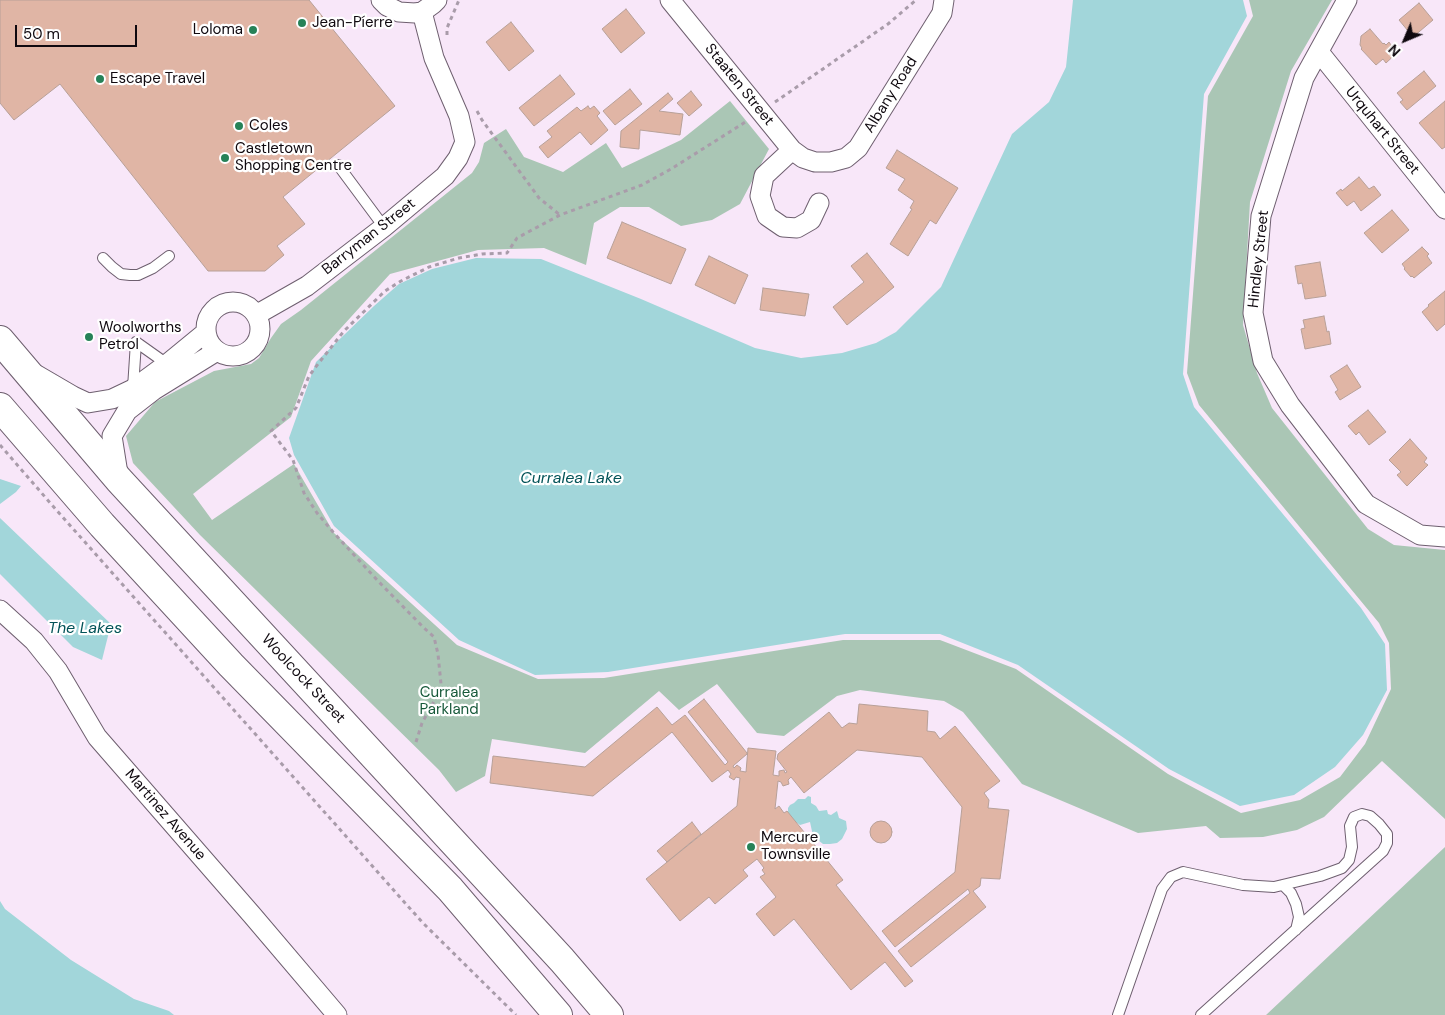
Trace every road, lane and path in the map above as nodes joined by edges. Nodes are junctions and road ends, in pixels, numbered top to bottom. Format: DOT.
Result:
graph roads {
  1 [pos="381,0"];
  2 [pos="437,0"];
  3 [pos="459,0"];
  4 [pos="670,0"];
  5 [pos="916,0"];
  6 [pos="944,0"];
  7 [pos="1346,0"];
  8 [pos="422,12"];
  9 [pos="447,36"];
  10 [pos="1319,52"];
  11 [pos="472,103"];
  12 [pos="760,112"];
  13 [pos="792,150"];
  14 [pos="815,162"];
  15 [pos="338,165"];
  16 [pos="819,203"];
  17 [pos="1445,210"];
  18 [pos="560,215"];
  19 [pos="384,227"];
  20 [pos="169,256"];
  21 [pos="103,258"];
  22 [pos="256,315"];
  23 [pos="206,332"];
  24 [pos="0,340"];
  25 [pos="217,351"];
  26 [pos="168,364"];
  27 [pos="21,365"];
  28 [pos="133,388"];
  29 [pos="0,407"];
  30 [pos="0,445"];
  31 [pos="120,480"];
  32 [pos="1445,537"];
  33 [pos="0,610"];
  34 [pos="416,742"];
  35 [pos="1283,885"];
  36 [pos="1295,931"];
  37 [pos="607,1011"];
  38 [pos="337,1015"];
  39 [pos="516,1015"];
  40 [pos="558,1015"];
  41 [pos="1118,1015"];
  42 [pos="1201,1015"];
  1 -- 8 [label="street"];
  2 -- 8 [label="street"];
  3 -- 9 [label="path"];
  4 -- 12 [label="street, Staaten Street"];
  5 -- 12 [label="path"];
  6 -- 14 [label="street, Albany Road"];
  7 -- 10 [label="street, Hindley Street"];
  8 -- 19 [label="street, Barryman Street"];
  10 -- 17 [label="street, Urquhart Street"];
  10 -- 32 [label="street, Hindley Street"];
  11 -- 18 [label="path"];
  12 -- 13 [label="street, Staaten Street"];
  12 -- 18 [label="path"];
  13 -- 14 [label="street, Staaten Street"];
  13 -- 16 [label="street"];
  15 -- 19 [label="lane"];
  18 -- 34 [label="path"];
  19 -- 22 [label="street, Barryman Street"];
  20 -- 21 [label="lane"];
  22 -- 23 [label="street"];
  22 -- 25 [label="street"];
  23 -- 25 [label="street"];
  23 -- 26 [label="street"];
  24 -- 27 [label="main road, Woolcock Street"];
  25 -- 31 [label="street"];
  26 -- 28 [label="street"];
  26 -- 28 [label="lane"];
  27 -- 28 [label="street"];
  27 -- 31 [label="main road, Woolcock Street"];
  29 -- 40 [label="main road"];
  30 -- 39 [label="path"];
  31 -- 37 [label="main road, Woolcock Street"];
  33 -- 38 [label="street, Martinez Avenue"];
  35 -- 36 [label="lane"];
  35 -- 36 [label="lane"];
  35 -- 41 [label="lane"];
  36 -- 42 [label="lane"];
}
